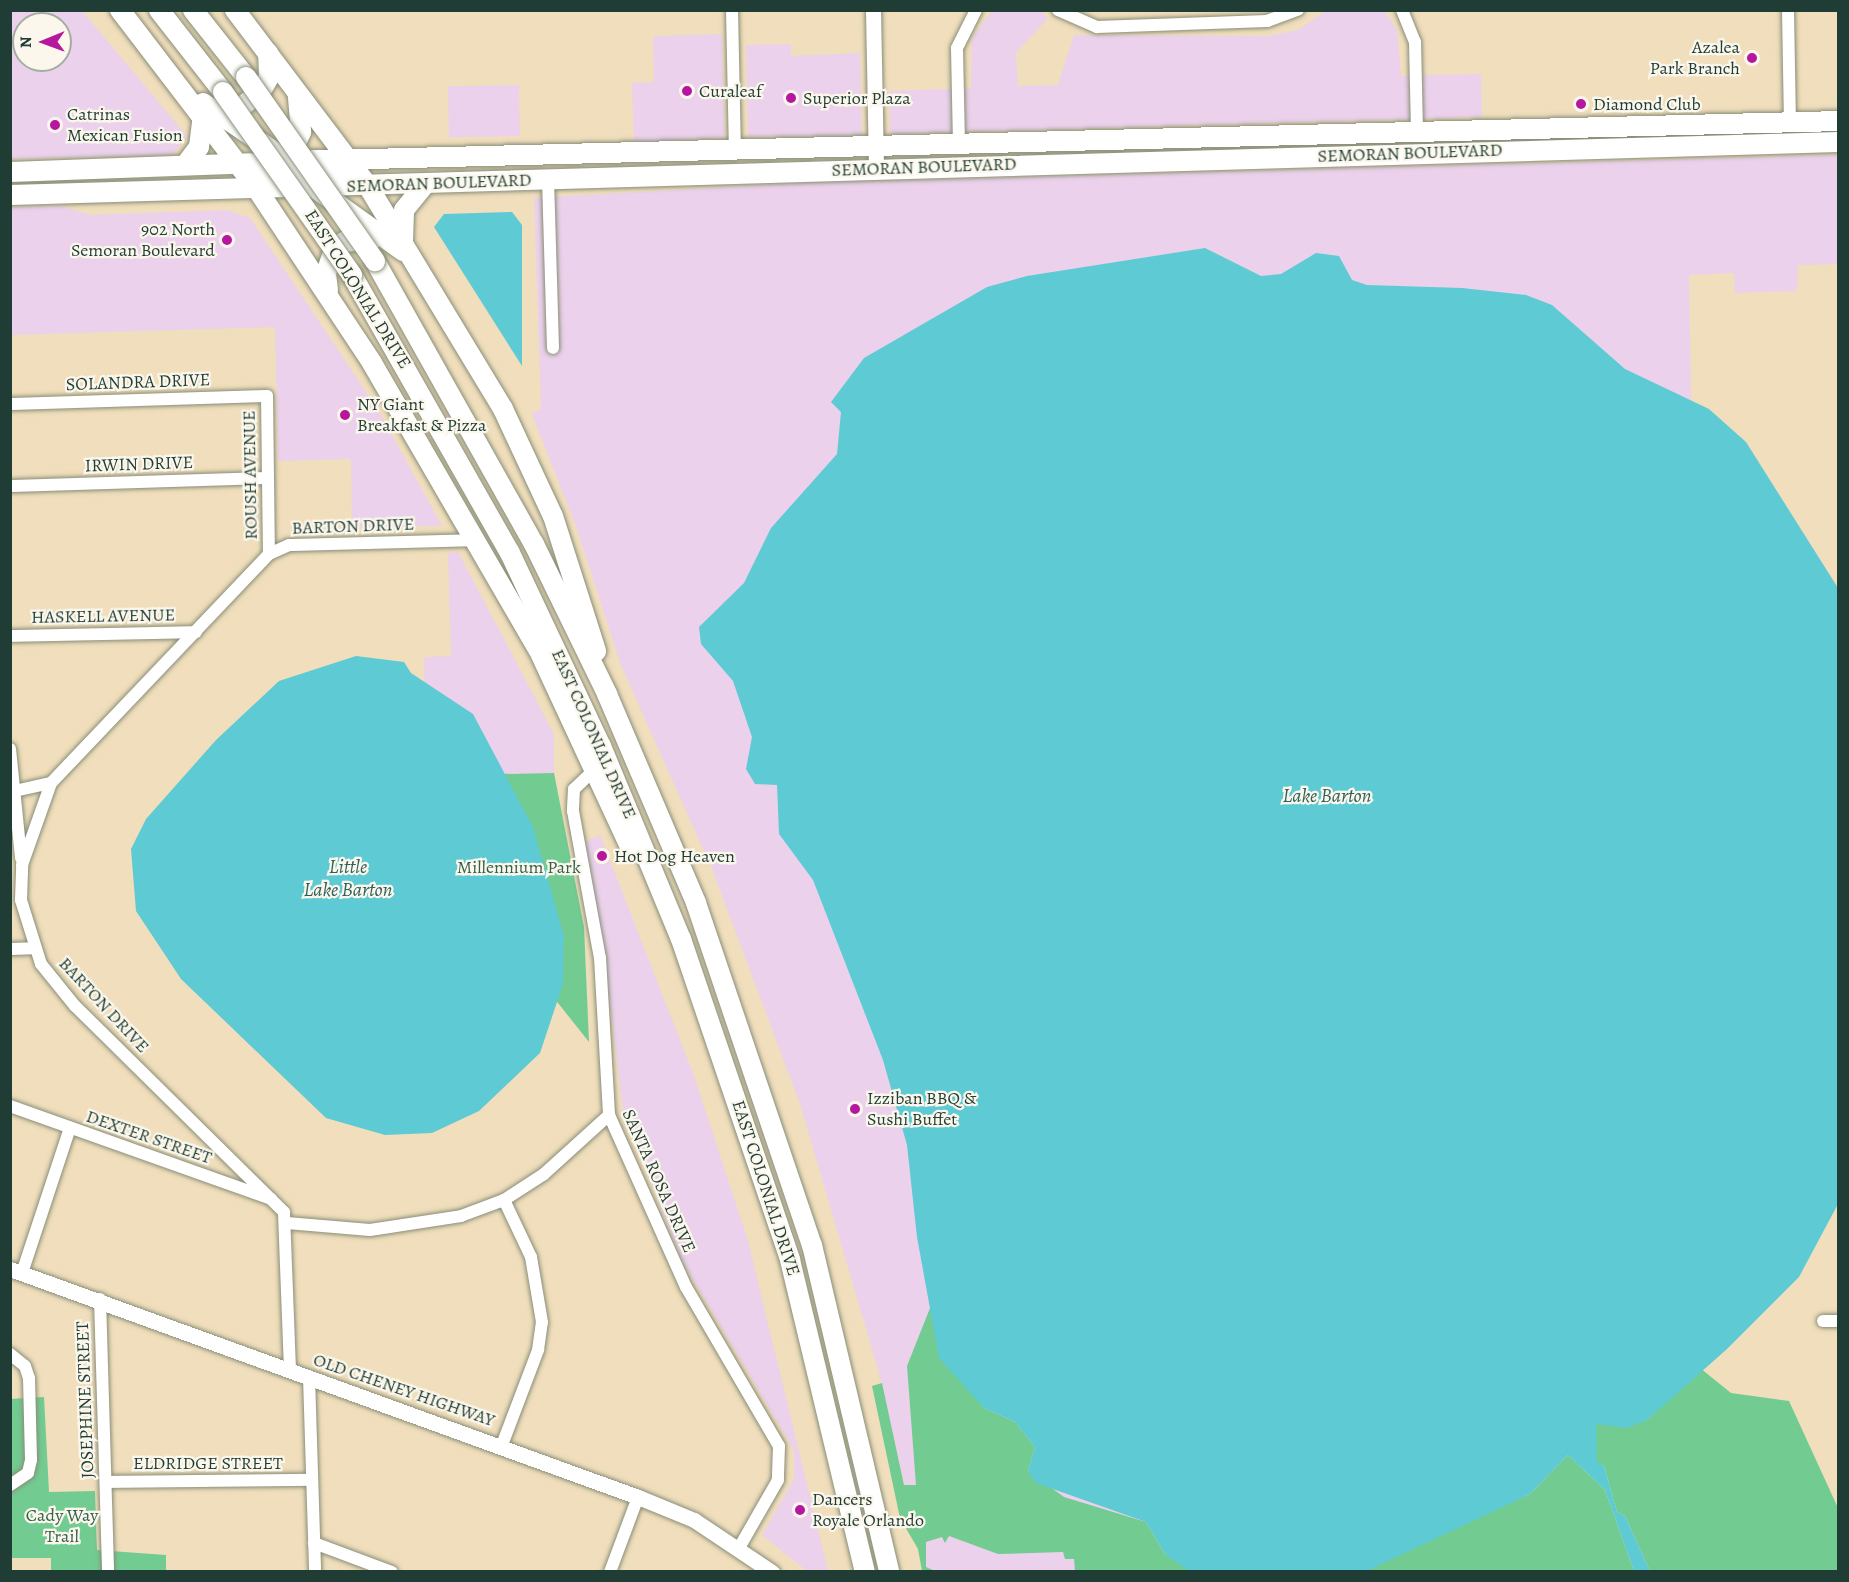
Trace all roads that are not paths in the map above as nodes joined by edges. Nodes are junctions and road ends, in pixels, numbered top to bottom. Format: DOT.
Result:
graph roads {
  1 [pos="120,10"];
  2 [pos="159,10"];
  3 [pos="194,10"];
  4 [pos="235,10"];
  5 [pos="732,10"];
  6 [pos="873,10"];
  7 [pos="976,10"];
  8 [pos="1058,10"];
  9 [pos="1298,10"];
  10 [pos="1402,10"];
  11 [pos="1788,10"];
  12 [pos="268,52"];
  13 [pos="294,86"];
  14 [pos="208,113"];
  15 [pos="1839,121"];
  16 [pos="1790,122"];
  17 [pos="1449,130"];
  18 [pos="1417,131"];
  19 [pos="1839,142"];
  20 [pos="1798,143"];
  21 [pos="958,144"];
  22 [pos="1742,145"];
  23 [pos="876,146"];
  24 [pos="735,150"];
  25 [pos="1418,153"];
  26 [pos="1386,154"];
  27 [pos="349,159"];
  28 [pos="237,163"];
  29 [pos="186,164"];
  30 [pos="282,168"];
  31 [pos="876,168"];
  32 [pos="10,172"];
  33 [pos="329,174"];
  34 [pos="548,179"];
  35 [pos="425,184"];
  36 [pos="368,186"];
  37 [pos="315,188"];
  38 [pos="257,189"];
  39 [pos="10,195"];
  40 [pos="399,243"];
  41 [pos="304,256"];
  42 [pos="329,293"];
  43 [pos="553,348"];
  44 [pos="267,396"];
  45 [pos="10,404"];
  46 [pos="268,478"];
  47 [pos="10,486"];
  48 [pos="474,540"];
  49 [pos="269,554"];
  50 [pos="196,632"];
  51 [pos="10,636"];
  52 [pos="607,694"];
  53 [pos="10,749"];
  54 [pos="595,769"];
  55 [pos="51,783"];
  56 [pos="11,792"];
  57 [pos="22,865"];
  58 [pos="681,939"];
  59 [pos="34,948"];
  60 [pos="10,950"];
  61 [pos="720,1045"];
  62 [pos="10,1106"];
  63 [pos="609,1115"];
  64 [pos="70,1128"];
  65 [pos="797,1195"];
  66 [pos="275,1200"];
  67 [pos="504,1200"];
  68 [pos="772,1202"];
  69 [pos="287,1223"];
  70 [pos="812,1245"];
  71 [pos="16,1271"];
  72 [pos="100,1299"];
  73 [pos="1823,1321"];
  74 [pos="1839,1321"];
  75 [pos="10,1354"];
  76 [pos="290,1370"];
  77 [pos="309,1377"];
  78 [pos="502,1445"];
  79 [pos="312,1480"];
  80 [pos="106,1482"];
  81 [pos="10,1485"];
  82 [pos="638,1497"];
  83 [pos="314,1543"];
  84 [pos="740,1546"];
  85 [pos="863,1567"];
  86 [pos="108,1572"];
  87 [pos="315,1572"];
  88 [pos="392,1572"];
  89 [pos="610,1572"];
  90 [pos="772,1572"];
  91 [pos="889,1572"];
  1 -- 14 [label="main road"];
  2 -- 58 [label="main road, EAST COLONIAL DRIVE, bridge"];
  3 -- 52 [label="main road, EAST COLONIAL DRIVE, bridge"];
  4 -- 12 [label="main road"];
  5 -- 24 [label="street"];
  6 -- 23 [label="street"];
  7 -- 21 [label="street"];
  8 -- 9 [label="street"];
  10 -- 18 [label="street"];
  11 -- 16 [label="street"];
  12 -- 13 [label="main road"];
  12 -- 14 [label="main road"];
  13 -- 27 [label="main road"];
  13 -- 30 [label="main road"];
  14 -- 28 [label="main road"];
  14 -- 29 [label="main road"];
  14 -- 30 [label="main road"];
  15 -- 16 [label="main road, SEMORAN BOULEVARD"];
  15 -- 20 [label="main road"];
  16 -- 17 [label="main road, SEMORAN BOULEVARD"];
  16 -- 22 [label="main road"];
  17 -- 18 [label="main road, SEMORAN BOULEVARD"];
  17 -- 25 [label="main road"];
  18 -- 21 [label="main road, SEMORAN BOULEVARD"];
  18 -- 26 [label="main road"];
  19 -- 20 [label="main road, SEMORAN BOULEVARD"];
  20 -- 22 [label="main road, SEMORAN BOULEVARD"];
  21 -- 23 [label="main road, SEMORAN BOULEVARD"];
  22 -- 25 [label="main road, SEMORAN BOULEVARD"];
  23 -- 24 [label="main road, SEMORAN BOULEVARD"];
  23 -- 31 [label="street"];
  24 -- 27 [label="main road, SEMORAN BOULEVARD"];
  25 -- 26 [label="main road, SEMORAN BOULEVARD"];
  26 -- 31 [label="main road, SEMORAN BOULEVARD"];
  27 -- 30 [label="main road, SEMORAN BOULEVARD"];
  27 -- 33 [label="main road"];
  27 -- 36 [label="main road"];
  28 -- 29 [label="main road, SEMORAN BOULEVARD"];
  28 -- 30 [label="main road, SEMORAN BOULEVARD"];
  28 -- 38 [label="main road"];
  29 -- 32 [label="main road, SEMORAN BOULEVARD"];
  30 -- 33 [label="main road"];
  30 -- 37 [label="main road"];
  30 -- 38 [label="main road"];
  31 -- 34 [label="main road, SEMORAN BOULEVARD"];
  33 -- 36 [label="main road"];
  33 -- 37 [label="main road"];
  34 -- 35 [label="main road, SEMORAN BOULEVARD"];
  34 -- 43 [label="street"];
  35 -- 36 [label="main road, SEMORAN BOULEVARD"];
  35 -- 40 [label="main road"];
  36 -- 37 [label="main road, SEMORAN BOULEVARD"];
  36 -- 40 [label="main road"];
  37 -- 38 [label="main road, SEMORAN BOULEVARD"];
  37 -- 40 [label="main road"];
  37 -- 41 [label="main road"];
  38 -- 39 [label="main road, SEMORAN BOULEVARD"];
  38 -- 41 [label="main road"];
  40 -- 42 [label="main road"];
  40 -- 52 [label="main road"];
  41 -- 42 [label="main road"];
  42 -- 48 [label="main road"];
  44 -- 45 [label="street, SOLANDRA DRIVE"];
  44 -- 46 [label="street, ROUSH AVENUE"];
  46 -- 47 [label="street, IRWIN DRIVE"];
  46 -- 49 [label="street, ROUSH AVENUE"];
  48 -- 49 [label="street, BARTON DRIVE"];
  48 -- 54 [label="main road"];
  49 -- 50 [label="street, BARTON DRIVE"];
  50 -- 51 [label="street, HASKELL AVENUE"];
  50 -- 55 [label="street, BARTON DRIVE"];
  52 -- 65 [label="main road, EAST COLONIAL DRIVE"];
  53 -- 56 [label="street"];
  54 -- 58 [label="main road"];
  54 -- 63 [label="street, SANTA ROSA DRIVE"];
  55 -- 56 [label="street"];
  55 -- 57 [label="street, BARTON DRIVE"];
  56 -- 57 [label="street"];
  57 -- 59 [label="street, BARTON DRIVE"];
  58 -- 61 [label="main road, EAST COLONIAL DRIVE"];
  59 -- 60 [label="street"];
  59 -- 66 [label="street, BARTON DRIVE"];
  61 -- 65 [label="main road"];
  61 -- 68 [label="main road, EAST COLONIAL DRIVE"];
  62 -- 64 [label="street, DEXTER STREET"];
  63 -- 67 [label="street"];
  63 -- 84 [label="street, SANTA ROSA DRIVE"];
  64 -- 66 [label="street, DEXTER STREET"];
  64 -- 71 [label="street"];
  65 -- 70 [label="main road, EAST COLONIAL DRIVE"];
  66 -- 69 [label="street, BARTON DRIVE"];
  67 -- 69 [label="street"];
  67 -- 78 [label="street"];
  68 -- 70 [label="main road"];
  68 -- 85 [label="main road, EAST COLONIAL DRIVE"];
  69 -- 76 [label="street"];
  70 -- 91 [label="main road, EAST COLONIAL DRIVE"];
  71 -- 72 [label="street, OLD CHENEY HIGHWAY"];
  72 -- 76 [label="street, OLD CHENEY HIGHWAY"];
  72 -- 80 [label="street, JOSEPHINE STREET"];
  73 -- 74 [label="street"];
  75 -- 81 [label="street"];
  76 -- 77 [label="street, OLD CHENEY HIGHWAY"];
  77 -- 78 [label="street, OLD CHENEY HIGHWAY"];
  77 -- 79 [label="street"];
  78 -- 82 [label="street, OLD CHENEY HIGHWAY"];
  79 -- 80 [label="street, ELDRIDGE STREET"];
  79 -- 83 [label="street"];
  80 -- 86 [label="street, JOSEPHINE STREET"];
  82 -- 84 [label="street, OLD CHENEY HIGHWAY"];
  82 -- 89 [label="street"];
  83 -- 87 [label="street"];
  83 -- 88 [label="street"];
  84 -- 90 [label="street, OLD CHENEY HIGHWAY"];
}
